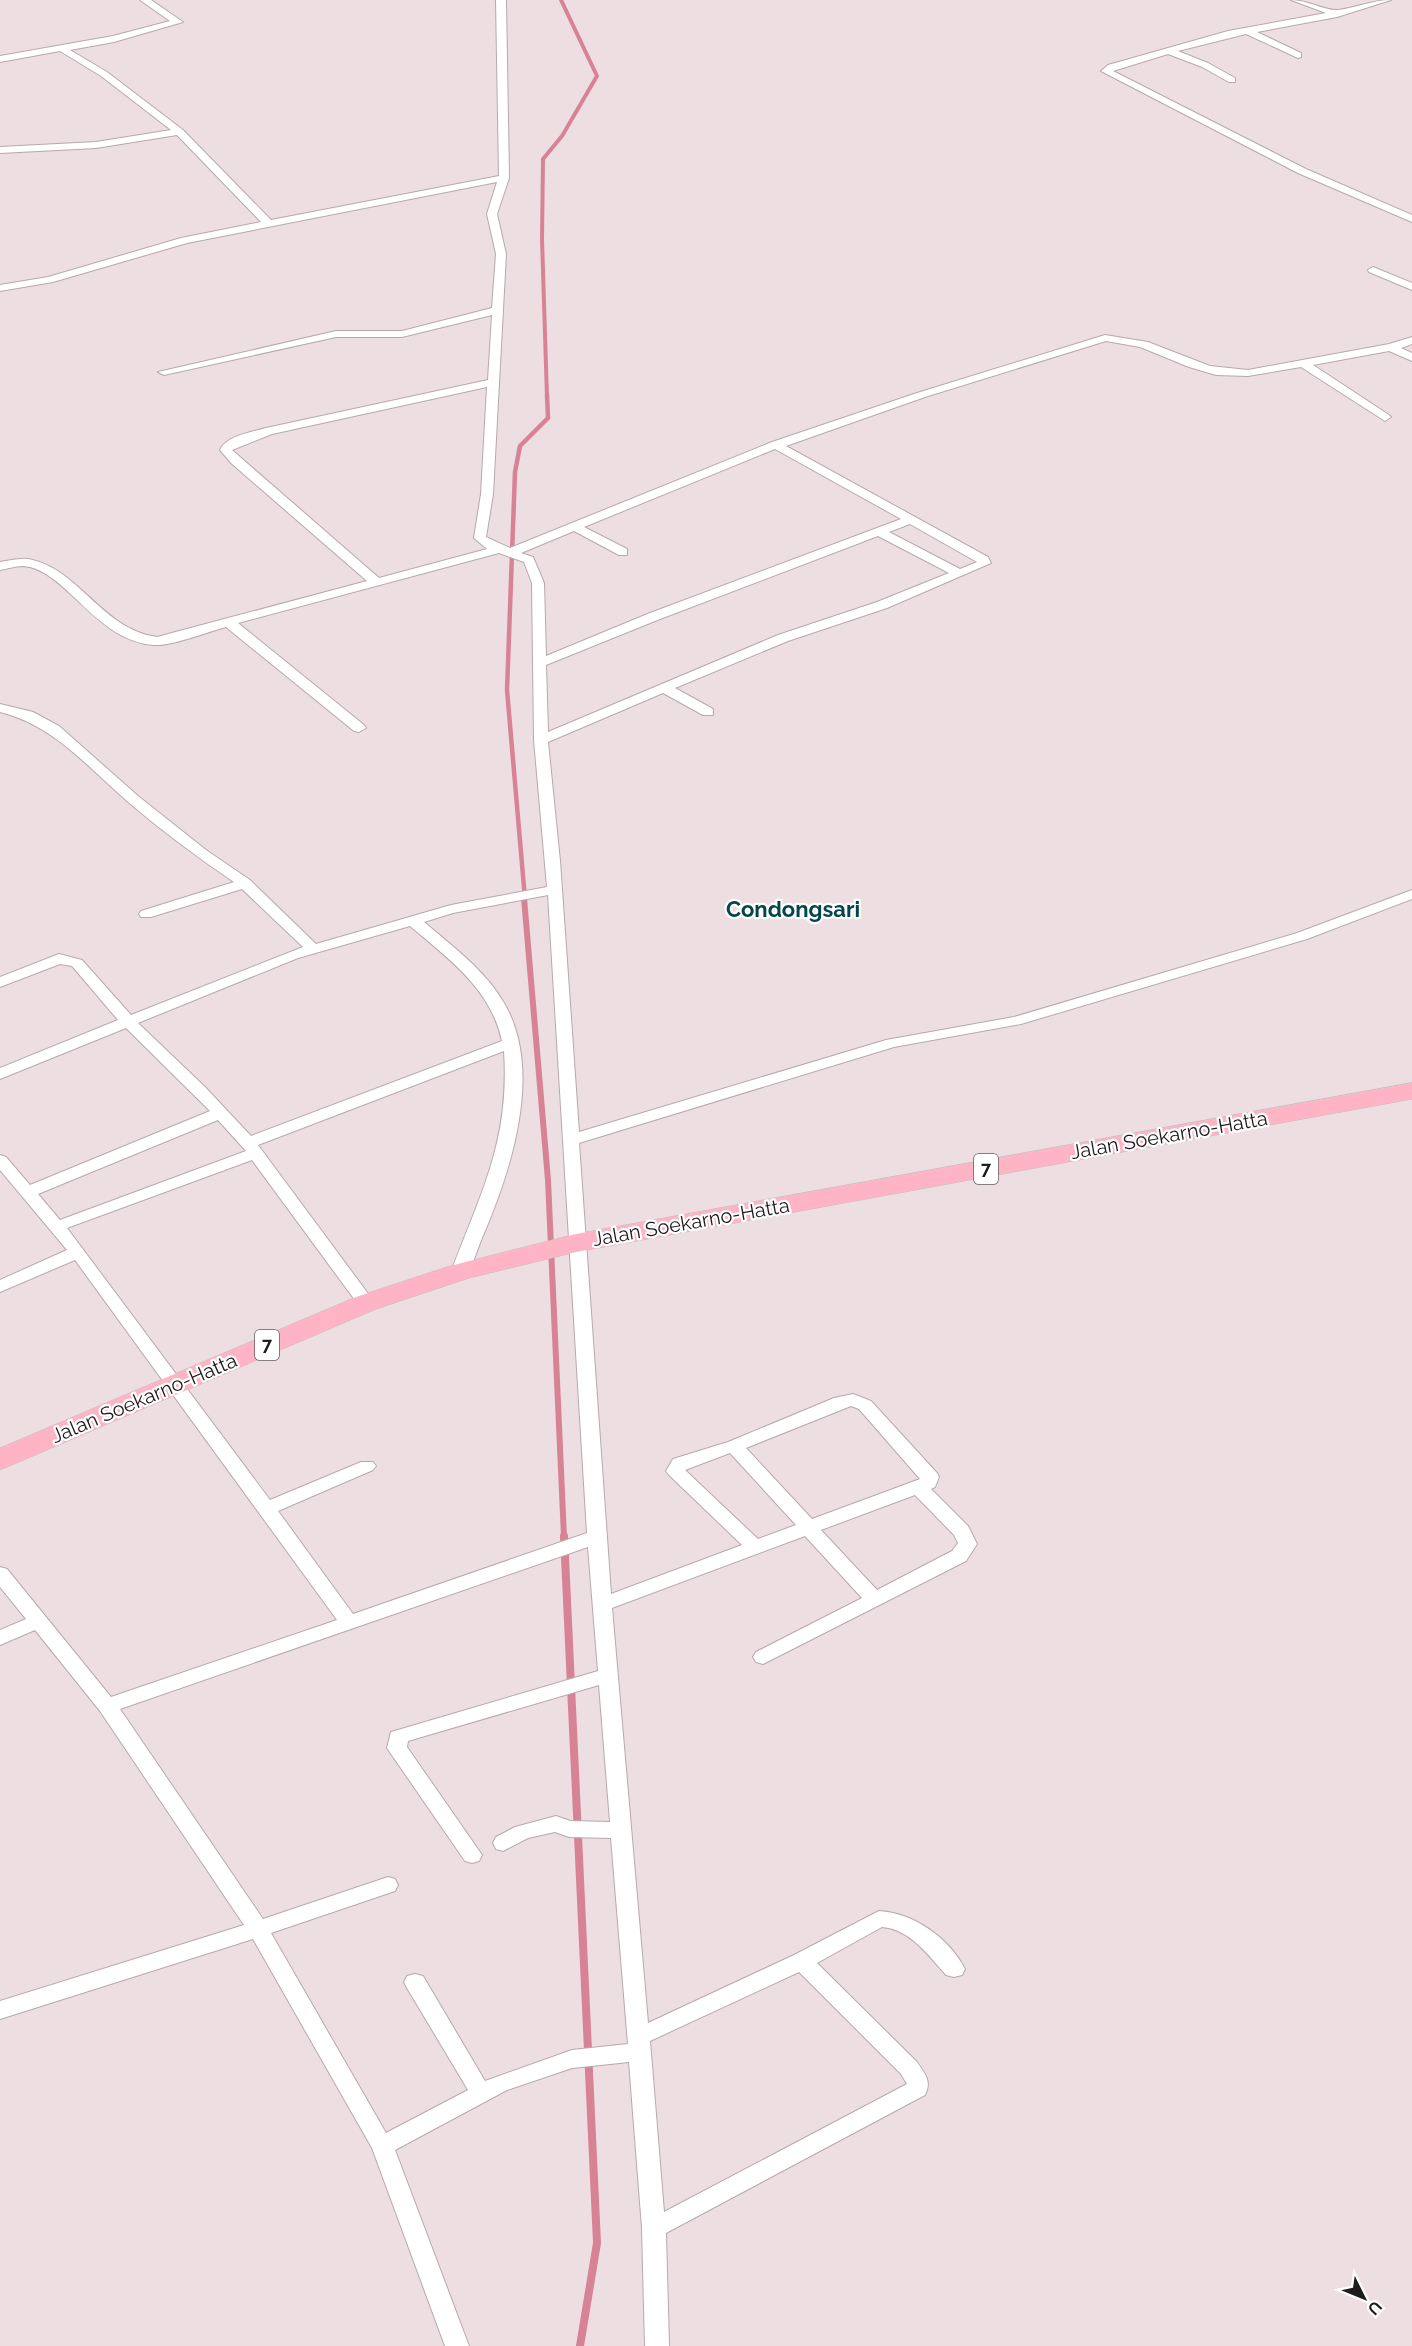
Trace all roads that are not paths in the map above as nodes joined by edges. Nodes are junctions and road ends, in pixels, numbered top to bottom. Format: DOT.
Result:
graph roads {
  1 [pos="145,0"];
  2 [pos="501,0"];
  3 [pos="1296,0"];
  4 [pos="1386,0"];
  5 [pos="1338,14"];
  6 [pos="1246,31"];
  7 [pos="59,47"];
  8 [pos="1169,51"];
  9 [pos="1298,55"];
  10 [pos="0,59"];
  11 [pos="1232,81"];
  12 [pos="179,132"];
  13 [pos="0,150"];
  14 [pos="504,178"];
  15 [pos="1412,219"];
  16 [pos="268,223"];
  17 [pos="1373,270"];
  18 [pos="1412,287"];
  19 [pos="0,288"];
  20 [pos="498,310"];
  21 [pos="1412,340"];
  22 [pos="1391,347"];
  23 [pos="1412,358"];
  24 [pos="1303,363"];
  25 [pos="164,372"];
  26 [pos="494,382"];
  27 [pos="1385,417"];
  28 [pos="776,445"];
  29 [pos="912,519"];
  30 [pos="573,526"];
  31 [pos="880,532"];
  32 [pos="506,550"];
  33 [pos="623,552"];
  34 [pos="0,566"];
  35 [pos="958,573"];
  36 [pos="377,583"];
  37 [pos="228,622"];
  38 [pos="540,663"];
  39 [pos="662,687"];
  40 [pos="0,708"];
  41 [pos="708,711"];
  42 [pos="359,729"];
  43 [pos="541,740"];
  44 [pos="245,883"];
  45 [pos="553,890"];
  46 [pos="1412,894"];
  47 [pos="146,914"];
  48 [pos="413,920"];
  49 [pos="313,949"];
  50 [pos="0,982"];
  51 [pos="128,1022"];
  52 [pos="511,1043"];
  53 [pos="0,1074"];
  54 [pos="1412,1091"];
  55 [pos="220,1113"];
  56 [pos="571,1140"];
  57 [pos="252,1148"];
  58 [pos="0,1160"];
  59 [pos="28,1192"];
  60 [pos="58,1226"];
  61 [pos="559,1247"];
  62 [pos="78,1252"];
  63 [pos="460,1272"];
  64 [pos="0,1287"];
  65 [pos="366,1303"];
  66 [pos="176,1384"];
  67 [pos="734,1446"];
  68 [pos="0,1460"];
  69 [pos="367,1466"];
  70 [pos="918,1487"];
  71 [pos="266,1509"];
  72 [pos="808,1527"];
  73 [pos="597,1537"];
  74 [pos="755,1547"];
  75 [pos="0,1574"];
  76 [pos="874,1599"];
  77 [pos="603,1604"];
  78 [pos="38,1622"];
  79 [pos="349,1622"];
  80 [pos="0,1638"];
  81 [pos="763,1657"];
  82 [pos="610,1675"];
  83 [pos="107,1706"];
  84 [pos="622,1830"];
  85 [pos="503,1843"];
  86 [pos="472,1856"];
  87 [pos="388,1885"];
  88 [pos="258,1929"];
  89 [pos="802,1961"];
  90 [pos="954,1969"];
  91 [pos="415,1982"];
  92 [pos="0,2010"];
  93 [pos="639,2045"];
  94 [pos="482,2093"];
  95 [pos="382,2146"];
  96 [pos="654,2228"];
  97 [pos="457,2346"];
  98 [pos="657,2346"];
  1 -- 7 [label="street"];
  2 -- 14 [label="street"];
  3 -- 5 [label="street"];
  4 -- 5 [label="street"];
  5 -- 6 [label="street"];
  6 -- 8 [label="street"];
  6 -- 9 [label="street"];
  7 -- 10 [label="street"];
  7 -- 12 [label="street"];
  8 -- 11 [label="street"];
  8 -- 15 [label="street"];
  12 -- 13 [label="street"];
  12 -- 16 [label="street"];
  14 -- 16 [label="street"];
  14 -- 20 [label="street"];
  16 -- 19 [label="street"];
  17 -- 18 [label="street"];
  20 -- 25 [label="street"];
  20 -- 26 [label="street"];
  21 -- 22 [label="street"];
  22 -- 23 [label="street"];
  22 -- 24 [label="street"];
  24 -- 27 [label="street"];
  24 -- 28 [label="street"];
  26 -- 32 [label="street"];
  26 -- 36 [label="street"];
  28 -- 29 [label="street"];
  28 -- 30 [label="street"];
  29 -- 31 [label="street"];
  29 -- 35 [label="street"];
  30 -- 32 [label="street"];
  30 -- 33 [label="street"];
  31 -- 35 [label="street"];
  31 -- 38 [label="street"];
  32 -- 36 [label="street"];
  32 -- 38 [label="street"];
  34 -- 37 [label="street"];
  35 -- 39 [label="street"];
  36 -- 37 [label="street"];
  37 -- 42 [label="street"];
  38 -- 43 [label="street"];
  39 -- 41 [label="street"];
  39 -- 43 [label="street"];
  40 -- 44 [label="street"];
  43 -- 45 [label="street"];
  44 -- 47 [label="street"];
  44 -- 49 [label="street"];
  45 -- 48 [label="street"];
  45 -- 56 [label="street"];
  46 -- 56 [label="street"];
  48 -- 49 [label="street"];
  48 -- 52 [label="street"];
  49 -- 51 [label="street"];
  50 -- 51 [label="street"];
  51 -- 53 [label="street"];
  51 -- 55 [label="street"];
  52 -- 57 [label="street"];
  52 -- 63 [label="street"];
  54 -- 61 [label="highway, Jalan Soekarno-Hatta / 7"];
  55 -- 57 [label="street"];
  55 -- 59 [label="street"];
  56 -- 61 [label="street"];
  57 -- 60 [label="street"];
  57 -- 65 [label="street"];
  58 -- 59 [label="street"];
  59 -- 60 [label="street"];
  60 -- 62 [label="street"];
  61 -- 63 [label="highway, Jalan Soekarno-Hatta / 7"];
  61 -- 73 [label="street"];
  62 -- 64 [label="street"];
  62 -- 66 [label="street"];
  63 -- 65 [label="highway, Jalan Soekarno-Hatta / 7"];
  65 -- 66 [label="highway, Jalan Soekarno-Hatta / 7"];
  66 -- 68 [label="highway, Jalan Soekarno-Hatta / 7"];
  66 -- 71 [label="street"];
  67 -- 70 [label="street"];
  67 -- 72 [label="street"];
  67 -- 74 [label="street"];
  69 -- 71 [label="street"];
  70 -- 72 [label="street"];
  70 -- 76 [label="street"];
  71 -- 79 [label="street"];
  72 -- 74 [label="street"];
  72 -- 76 [label="street"];
  73 -- 77 [label="street"];
  73 -- 79 [label="street"];
  74 -- 77 [label="street"];
  75 -- 78 [label="street"];
  76 -- 81 [label="street"];
  77 -- 82 [label="street"];
  78 -- 80 [label="street"];
  78 -- 83 [label="street"];
  79 -- 83 [label="street"];
  82 -- 84 [label="street"];
  82 -- 86 [label="street"];
  83 -- 88 [label="street"];
  84 -- 85 [label="street"];
  84 -- 93 [label="street"];
  87 -- 88 [label="street"];
  88 -- 92 [label="street"];
  88 -- 95 [label="street"];
  89 -- 90 [label="street"];
  89 -- 93 [label="street"];
  89 -- 96 [label="street"];
  91 -- 94 [label="street"];
  93 -- 94 [label="street"];
  93 -- 96 [label="street"];
  94 -- 95 [label="street"];
  95 -- 97 [label="street"];
  96 -- 98 [label="street"];
}
